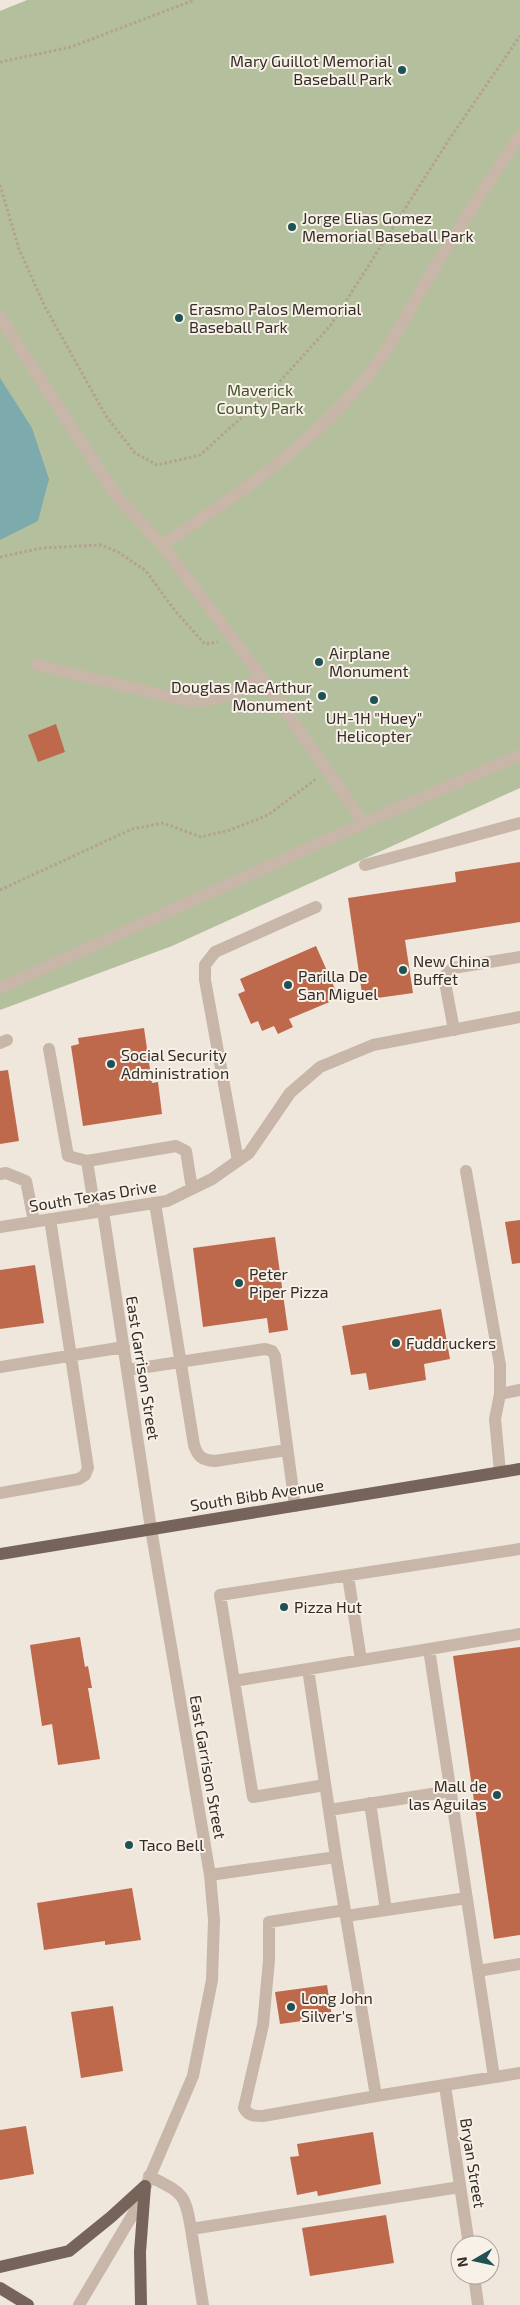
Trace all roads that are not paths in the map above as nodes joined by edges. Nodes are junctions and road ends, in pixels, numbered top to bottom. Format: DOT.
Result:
graph roads {
  1 [pos="520,136"];
  2 [pos="0,317"];
  3 [pos="162,545"];
  4 [pos="37,665"];
  5 [pos="261,676"];
  6 [pos="520,755"];
  7 [pos="364,822"];
  8 [pos="520,823"];
  9 [pos="365,865"];
  10 [pos="316,907"];
  11 [pos="520,957"];
  12 [pos="0,988"];
  13 [pos="520,1017"];
  14 [pos="454,1030"];
  15 [pos="49,1050"];
  16 [pos="238,1161"];
  17 [pos="87,1162"];
  18 [pos="466,1171"];
  19 [pos="0,1174"];
  20 [pos="192,1188"];
  21 [pos="154,1203"];
  22 [pos="99,1211"];
  23 [pos="50,1219"];
  24 [pos="34,1221"];
  25 [pos="0,1227"];
  26 [pos="124,1347"];
  27 [pos="71,1355"];
  28 [pos="179,1362"];
  29 [pos="0,1367"];
  30 [pos="127,1370"];
  31 [pos="520,1390"];
  32 [pos="500,1394"];
  33 [pos="287,1450"];
  34 [pos="520,1469"];
  35 [pos="500,1472"];
  36 [pos="0,1492"];
  37 [pos="296,1506"];
  38 [pos="151,1529"];
  39 [pos="520,1549"];
  40 [pos="0,1554"];
  41 [pos="348,1576"];
  42 [pos="520,1634"];
  43 [pos="429,1649"];
  44 [pos="361,1660"];
  45 [pos="308,1669"];
  46 [pos="234,1680"];
  47 [pos="326,1785"];
  48 [pos="451,1791"];
  49 [pos="370,1804"];
  50 [pos="329,1810"];
  51 [pos="336,1858"];
  52 [pos="210,1875"];
  53 [pos="467,1898"];
  54 [pos="386,1910"];
  55 [pos="345,1913"];
  56 [pos="520,1964"];
  57 [pos="478,1971"];
  58 [pos="520,2073"];
  59 [pos="494,2077"];
  60 [pos="445,2086"];
  61 [pos="376,2096"];
  62 [pos="147,2181"];
  63 [pos="460,2187"];
  64 [pos="191,2229"];
  65 [pos="467,2235"];
  66 [pos="0,2266"];
  67 [pos="475,2285"];
  68 [pos="0,2288"];
  69 [pos="28,2305"];
  70 [pos="79,2305"];
  71 [pos="141,2305"];
  72 [pos="203,2305"];
  73 [pos="478,2305"];
  1 -- 3 [label="street"];
  2 -- 3 [label="street"];
  3 -- 5 [label="street"];
  4 -- 5 [label="street"];
  5 -- 7 [label="street"];
  6 -- 7 [label="street"];
  7 -- 12 [label="street"];
  8 -- 9 [label="street"];
  10 -- 16 [label="street"];
  11 -- 14 [label="street"];
  13 -- 14 [label="street, South Texas Drive"];
  14 -- 16 [label="street, South Texas Drive"];
  15 -- 17 [label="street"];
  16 -- 20 [label="street, South Texas Drive"];
  17 -- 20 [label="street"];
  17 -- 22 [label="street, East Garrison Street"];
  18 -- 32 [label="street"];
  19 -- 24 [label="street"];
  20 -- 21 [label="street, South Texas Drive"];
  21 -- 22 [label="street, South Texas Drive"];
  21 -- 28 [label="street"];
  22 -- 23 [label="street, South Texas Drive"];
  22 -- 26 [label="street, East Garrison Street"];
  23 -- 24 [label="street, South Texas Drive"];
  23 -- 27 [label="street"];
  24 -- 25 [label="street, South Texas Drive"];
  26 -- 27 [label="street"];
  26 -- 30 [label="street, East Garrison Street"];
  27 -- 29 [label="street"];
  27 -- 36 [label="street"];
  28 -- 30 [label="street"];
  28 -- 33 [label="street"];
  28 -- 33 [label="street"];
  30 -- 38 [label="street, East Garrison Street"];
  31 -- 32 [label="street"];
  32 -- 35 [label="street"];
  33 -- 37 [label="street"];
  34 -- 35 [label="main road, South Bibb Avenue"];
  35 -- 37 [label="main road, South Bibb Avenue"];
  37 -- 38 [label="main road, South Bibb Avenue"];
  38 -- 40 [label="main road, South Bibb Avenue"];
  38 -- 52 [label="street, East Garrison Street"];
  39 -- 41 [label="street"];
  41 -- 44 [label="street"];
  41 -- 46 [label="street"];
  42 -- 43 [label="street"];
  43 -- 44 [label="street"];
  43 -- 48 [label="street"];
  44 -- 45 [label="street"];
  45 -- 46 [label="street"];
  45 -- 47 [label="street"];
  46 -- 47 [label="street"];
  47 -- 50 [label="street"];
  48 -- 49 [label="street"];
  48 -- 53 [label="street"];
  49 -- 50 [label="street"];
  49 -- 54 [label="street"];
  50 -- 51 [label="street"];
  51 -- 52 [label="street"];
  51 -- 55 [label="street"];
  52 -- 62 [label="street, East Garrison Street"];
  53 -- 54 [label="street"];
  53 -- 57 [label="street"];
  54 -- 55 [label="street"];
  55 -- 61 [label="street"];
  55 -- 61 [label="street"];
  56 -- 57 [label="street"];
  57 -- 59 [label="street"];
  58 -- 59 [label="street"];
  59 -- 60 [label="street"];
  60 -- 61 [label="street"];
  60 -- 63 [label="street, Bryan Street"];
  62 -- 64 [label="street"];
  62 -- 66 [label="main road"];
  62 -- 70 [label="street, East Garrison Street"];
  62 -- 71 [label="main road"];
  63 -- 64 [label="street"];
  63 -- 65 [label="street, Bryan Street"];
  64 -- 72 [label="street"];
  67 -- 73 [label="street"];
  68 -- 69 [label="main road"];
}
